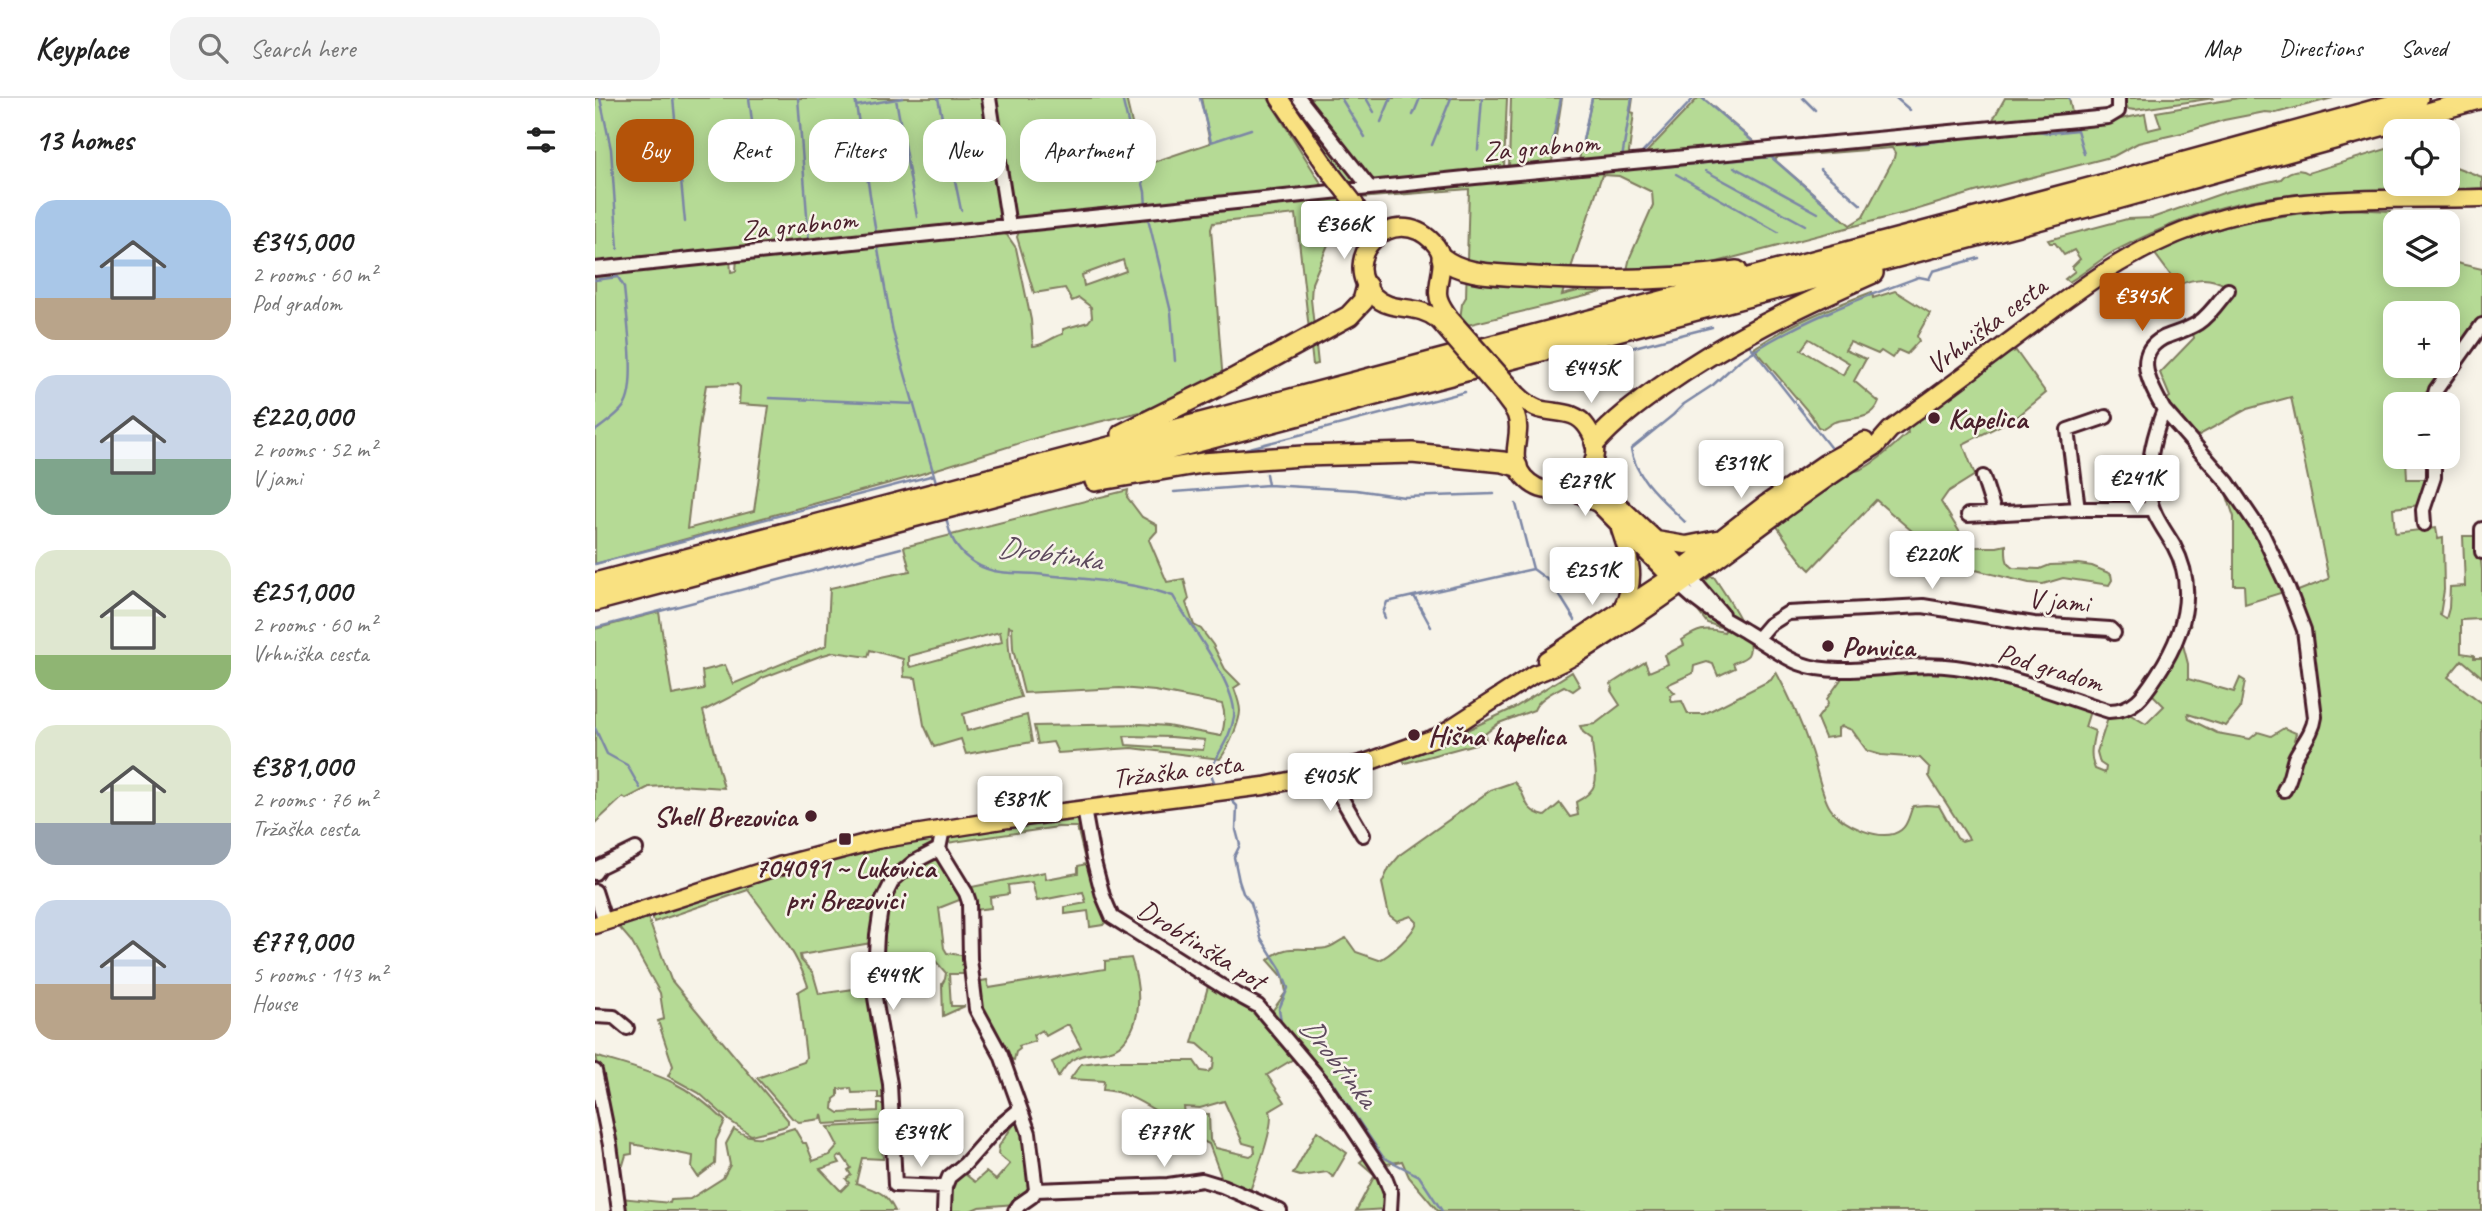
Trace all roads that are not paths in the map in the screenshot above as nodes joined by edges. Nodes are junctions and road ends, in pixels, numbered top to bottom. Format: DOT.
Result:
graph roads {
  1 [pos="989,98"];
  2 [pos="1279,98"];
  3 [pos="1299,98"];
  4 [pos="2118,98"];
  5 [pos="2418,98"];
  6 [pos="2482,98"];
  7 [pos="1370,188"];
  8 [pos="2482,198"];
  9 [pos="1357,208"];
  10 [pos="1009,226"];
  11 [pos="1387,230"];
  12 [pos="1371,242"];
  13 [pos="1927,250"];
  14 [pos="1440,253"];
  15 [pos="1811,261"];
  16 [pos="595,269"];
  17 [pos="1367,286"];
  18 [pos="2228,290"];
  19 [pos="1444,318"];
  20 [pos="2482,325"];
  21 [pos="2435,392"];
  22 [pos="1510,395"];
  23 [pos="2164,410"];
  24 [pos="2106,417"];
  25 [pos="1594,453"];
  26 [pos="1073,456"];
  27 [pos="1517,466"];
  28 [pos="1829,469"];
  29 [pos="2434,469"];
  30 [pos="1983,477"];
  31 [pos="1568,488"];
  32 [pos="974,501"];
  33 [pos="2078,509"];
  34 [pos="2152,509"];
  35 [pos="1995,514"];
  36 [pos="1968,515"];
  37 [pos="1619,524"];
  38 [pos="2424,524"];
  39 [pos="2482,528"];
  40 [pos="1719,539"];
  41 [pos="1656,540"];
  42 [pos="2482,552"];
  43 [pos="1681,578"];
  44 [pos="595,583"];
  45 [pos="595,601"];
  46 [pos="1621,610"];
  47 [pos="2114,633"];
  48 [pos="1757,639"];
  49 [pos="1534,674"];
  50 [pos="1327,773"];
  51 [pos="2284,790"];
  52 [pos="1084,809"];
  53 [pos="943,829"];
  54 [pos="1363,835"];
  55 [pos="636,849"];
  56 [pos="939,849"];
  57 [pos="595,873"];
  58 [pos="595,891"];
  59 [pos="600,924"];
  60 [pos="595,1016"];
  61 [pos="627,1028"];
  62 [pos="595,1071"];
  63 [pos="1020,1109"];
  64 [pos="945,1188"];
  65 [pos="1036,1189"];
  66 [pos="619,1211"];
  67 [pos="944,1211"];
  68 [pos="1015,1211"];
  69 [pos="1280,1211"];
  70 [pos="1390,1211"];
  1 -- 10 [label="street"];
  2 -- 9 [label="main road, bridge"];
  3 -- 7 [label="street"];
  4 -- 7 [label="street, Za grabnom"];
  5 -- 15 [label="highway"];
  6 -- 13 [label="highway"];
  7 -- 10 [label="street, Za grabnom"];
  8 -- 28 [label="main road, Vrhniška cesta"];
  9 -- 11 [label="main road"];
  9 -- 12 [label="main road"];
  10 -- 16 [label="street, Za grabnom"];
  11 -- 12 [label="main road"];
  11 -- 14 [label="main road"];
  12 -- 17 [label="main road"];
  13 -- 25 [label="highway"];
  13 -- 32 [label="highway"];
  14 -- 15 [label="highway"];
  14 -- 19 [label="main road"];
  15 -- 26 [label="highway"];
  17 -- 19 [label="main road"];
  17 -- 26 [label="highway"];
  18 -- 23 [label="street"];
  19 -- 22 [label="main road, bridge"];
  20 -- 21 [label="street"];
  22 -- 25 [label="main road"];
  22 -- 27 [label="main road"];
  23 -- 34 [label="street, Pod gradom"];
  23 -- 51 [label="street"];
  24 -- 33 [label="street"];
  25 -- 31 [label="main road"];
  25 -- 41 [label="main road"];
  26 -- 44 [label="highway"];
  27 -- 31 [label="main road"];
  27 -- 32 [label="highway"];
  28 -- 40 [label="main road, Vrhniška cesta"];
  28 -- 43 [label="main road, Vrhniška cesta"];
  29 -- 38 [label="street"];
  30 -- 35 [label="street"];
  31 -- 37 [label="main road"];
  32 -- 45 [label="highway"];
  33 -- 34 [label="street"];
  33 -- 35 [label="street"];
  34 -- 48 [label="street, Pod gradom"];
  35 -- 36 [label="street"];
  37 -- 43 [label="main road"];
  37 -- 46 [label="main road"];
  39 -- 42 [label="street"];
  40 -- 41 [label="main road"];
  40 -- 43 [label="main road, Vrhniška cesta"];
  41 -- 43 [label="main road"];
  43 -- 46 [label="main road, Vrhniška cesta"];
  43 -- 48 [label="street, Pod gradom"];
  43 -- 49 [label="main road, Vrhniška cesta"];
  46 -- 49 [label="main road, Vrhniška cesta"];
  47 -- 48 [label="street, V jami"];
  49 -- 50 [label="main road, Tržaška cesta"];
  50 -- 52 [label="main road, Tržaška cesta"];
  50 -- 54 [label="street"];
  52 -- 53 [label="main road, Tržaška cesta"];
  52 -- 70 [label="street, Drobtinška pot"];
  53 -- 56 [label="street"];
  53 -- 59 [label="main road, Tržaška cesta"];
  55 -- 57 [label="street"];
  56 -- 63 [label="street"];
  56 -- 64 [label="street"];
  58 -- 59 [label="street, Tržaška cesta"];
  60 -- 61 [label="street"];
  62 -- 66 [label="street"];
  63 -- 64 [label="street"];
  63 -- 65 [label="street"];
  64 -- 67 [label="street"];
  65 -- 68 [label="street"];
  65 -- 69 [label="street"];
}
